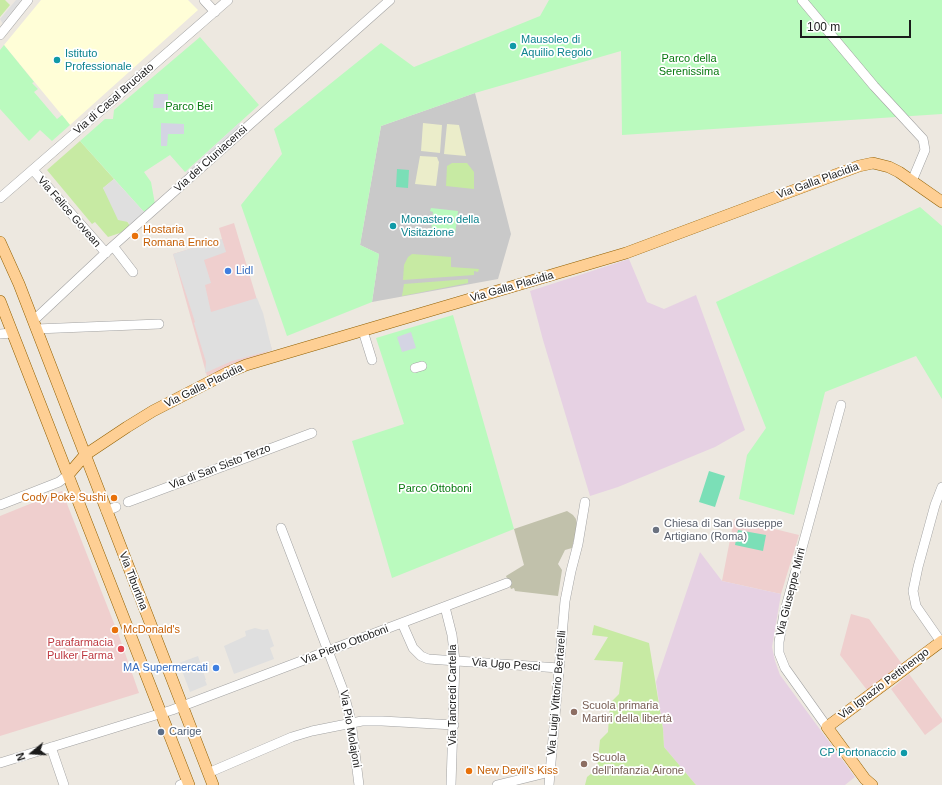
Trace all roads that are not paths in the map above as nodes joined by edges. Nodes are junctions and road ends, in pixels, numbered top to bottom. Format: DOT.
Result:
graph roads {
  1 [pos="28,0"];
  2 [pos="204,0"];
  3 [pos="228,0"];
  4 [pos="390,0"];
  5 [pos="802,0"];
  6 [pos="215,12"];
  7 [pos="0,34"];
  8 [pos="33,170"];
  9 [pos="912,181"];
  10 [pos="0,198"];
  11 [pos="942,202"];
  12 [pos="0,242"];
  13 [pos="113,246"];
  14 [pos="106,253"];
  15 [pos="133,272"];
  16 [pos="0,301"];
  17 [pos="159,324"];
  18 [pos="35,325"];
  19 [pos="363,331"];
  20 [pos="12,332"];
  21 [pos="0,334"];
  22 [pos="372,360"];
  23 [pos="841,405"];
  24 [pos="312,432"];
  25 [pos="85,455"];
  26 [pos="68,475"];
  27 [pos="942,487"];
  28 [pos="128,502"];
  29 [pos="585,502"];
  30 [pos="1,503"];
  31 [pos="281,528"];
  32 [pos="507,583"];
  33 [pos="445,607"];
  34 [pos="402,623"];
  35 [pos="941,641"];
  36 [pos="329,651"];
  37 [pos="455,661"];
  38 [pos="559,668"];
  39 [pos="182,706"];
  40 [pos="162,713"];
  41 [pos="351,724"];
  42 [pos="454,725"];
  43 [pos="827,727"];
  44 [pos="51,747"];
  45 [pos="0,763"];
  46 [pos="550,772"];
  47 [pos="208,773"];
  48 [pos="868,783"];
  49 [pos="186,784"];
  50 [pos="64,785"];
  51 [pos="213,785"];
  52 [pos="359,785"];
  53 [pos="451,785"];
  54 [pos="497,785"];
  55 [pos="549,785"];
  1 -- 7 [label="street"];
  2 -- 6 [label="street"];
  3 -- 6 [label="street, Via di Casal Bruciato"];
  4 -- 13 [label="street, Via dei Cluniacensi"];
  5 -- 9 [label="street"];
  6 -- 8 [label="street, Via di Casal Bruciato"];
  8 -- 10 [label="street, Via di Casal Bruciato"];
  8 -- 14 [label="street, Via Felice Govean"];
  9 -- 11 [label="main road, Via Galla Placidia"];
  9 -- 19 [label="main road, Via Galla Placidia"];
  12 -- 18 [label="main road, Via Tiburtina"];
  13 -- 14 [label="street, Via dei Cluniacensi"];
  13 -- 15 [label="street"];
  14 -- 18 [label="street, Via dei Cluniacensi"];
  16 -- 20 [label="main road, Via Tiburtina"];
  17 -- 18 [label="street"];
  18 -- 25 [label="main road, Via Tiburtina"];
  19 -- 22 [label="street"];
  19 -- 25 [label="main road, Via Galla Placidia"];
  20 -- 21 [label="street"];
  20 -- 26 [label="main road, Via Tiburtina"];
  23 -- 43 [label="street, Via Giuseppe Mirri"];
  24 -- 28 [label="street, Via di San Sisto Terzo"];
  25 -- 26 [label="main road"];
  25 -- 39 [label="main road, Via Tiburtina"];
  26 -- 30 [label="street"];
  26 -- 40 [label="main road, Via Tiburtina"];
  27 -- 35 [label="street"];
  29 -- 38 [label="street, Via Luigi Vittorio Bertarelli"];
  31 -- 36 [label="street, Via Pio Molajoni"];
  32 -- 33 [label="street, Via Pietro Ottoboni"];
  33 -- 34 [label="street, Via Pietro Ottoboni"];
  33 -- 37 [label="street, Via Tancredi Cartella"];
  34 -- 36 [label="street, Via Pietro Ottoboni"];
  34 -- 37 [label="street, Via Ugo Pesci"];
  35 -- 43 [label="main road, Via Ignazio Pettinengo"];
  36 -- 39 [label="street, Via Pietro Ottoboni"];
  36 -- 41 [label="street, Via Pio Molajoni"];
  37 -- 38 [label="street, Via Ugo Pesci"];
  37 -- 42 [label="street, Via Tancredi Cartella"];
  38 -- 46 [label="street, Via Luigi Vittorio Bertarelli"];
  39 -- 40 [label="street"];
  39 -- 47 [label="main road, Via Tiburtina"];
  40 -- 44 [label="street"];
  40 -- 49 [label="main road, Via Tiburtina"];
  41 -- 42 [label="street"];
  41 -- 47 [label="street"];
  41 -- 52 [label="street, Via Pio Molajoni"];
  42 -- 53 [label="street, Via Tancredi Cartella"];
  43 -- 48 [label="main road, Via Giuseppe Mirri"];
  44 -- 45 [label="street"];
  44 -- 50 [label="street"];
  46 -- 54 [label="street"];
  46 -- 55 [label="street, Via Luigi Vittorio Bertarelli"];
  47 -- 51 [label="main road, Via Tiburtina"];
}
